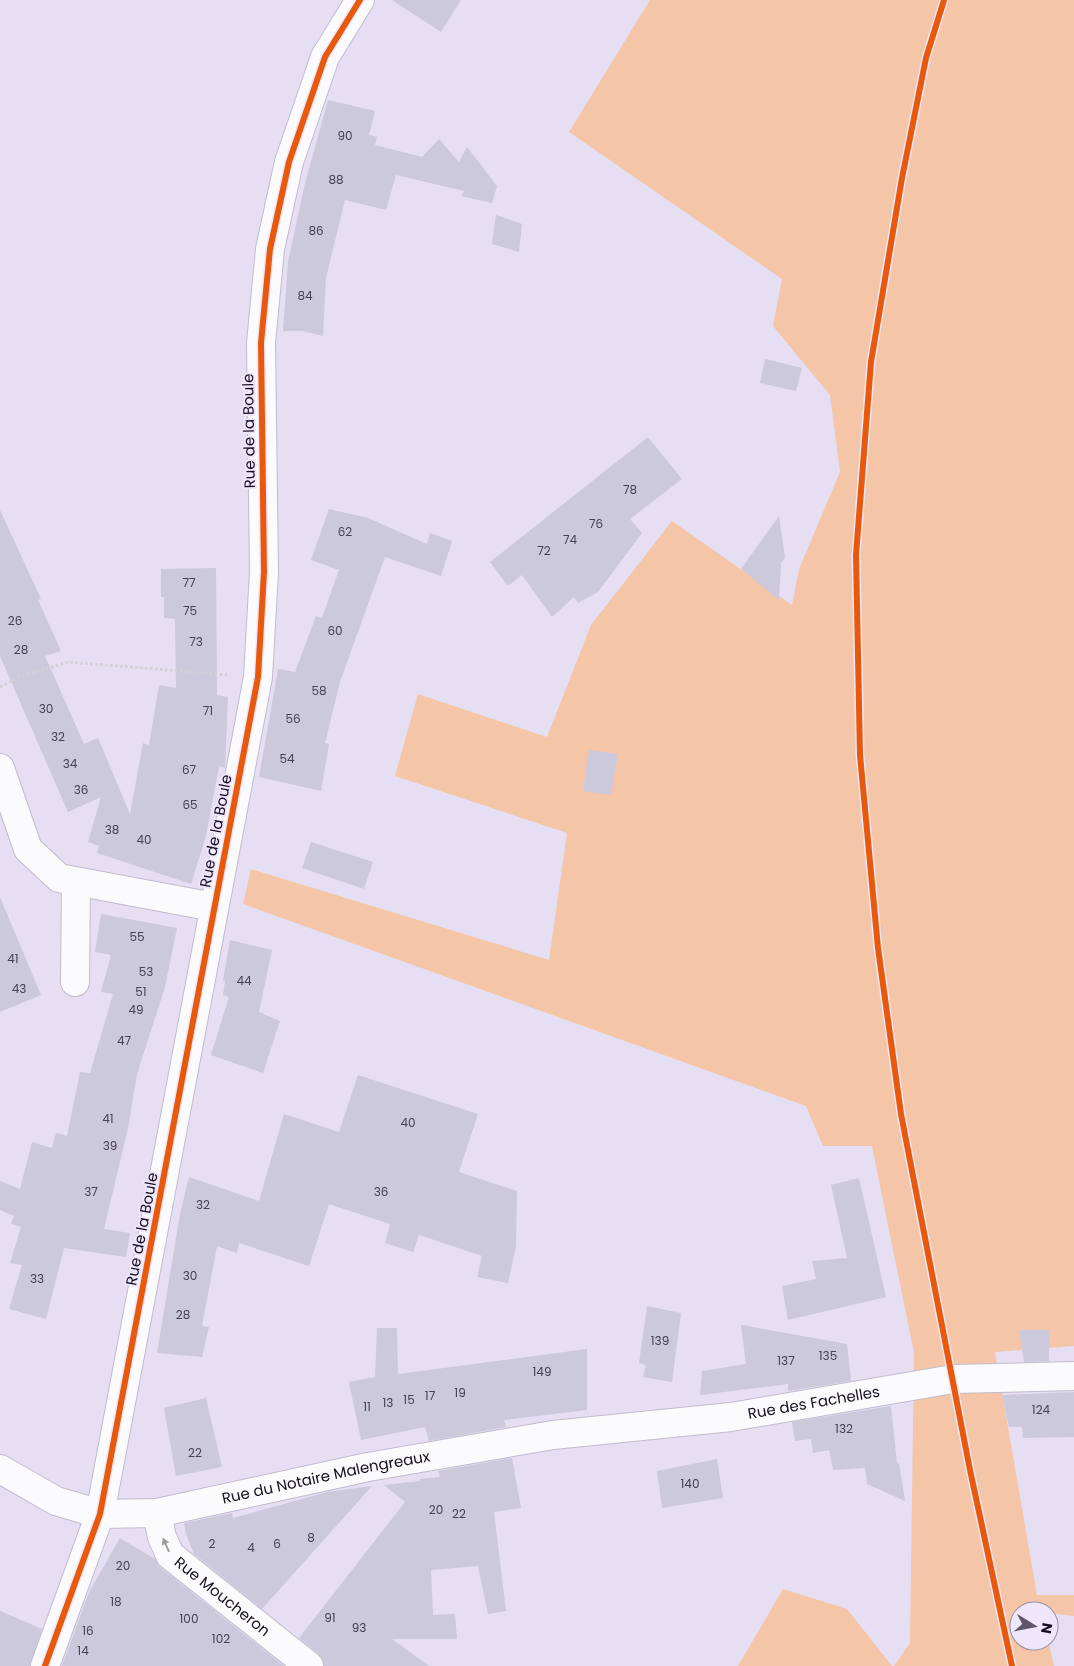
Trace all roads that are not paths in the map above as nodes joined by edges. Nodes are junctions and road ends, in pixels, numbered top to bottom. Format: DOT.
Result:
graph roads {
  1 [pos="360,0"];
  2 [pos="0,768"];
  3 [pos="76,882"];
  4 [pos="214,908"];
  5 [pos="75,982"];
  6 [pos="1074,1376"];
  7 [pos="553,1435"];
  8 [pos="0,1469"];
  9 [pos="157,1513"];
  10 [pos="100,1514"];
  11 [pos="45,1666"];
  12 [pos="309,1666"];
  1 -- 4 [label="street, Rue de la Boule"];
  2 -- 3 [label="street"];
  3 -- 4 [label="street"];
  3 -- 5 [label="street"];
  4 -- 10 [label="street, Rue de la Boule"];
  6 -- 7 [label="street, Rue des Fachelles"];
  7 -- 9 [label="street, Rue du Notaire Malengreaux"];
  8 -- 10 [label="street"];
  9 -- 10 [label="street, Rue du Notaire Malengreaux"];
  12 -- 9 [label="street, Rue Moucheron, one-way"];
  10 -- 11 [label="street, Rue de la Boule"];
}
